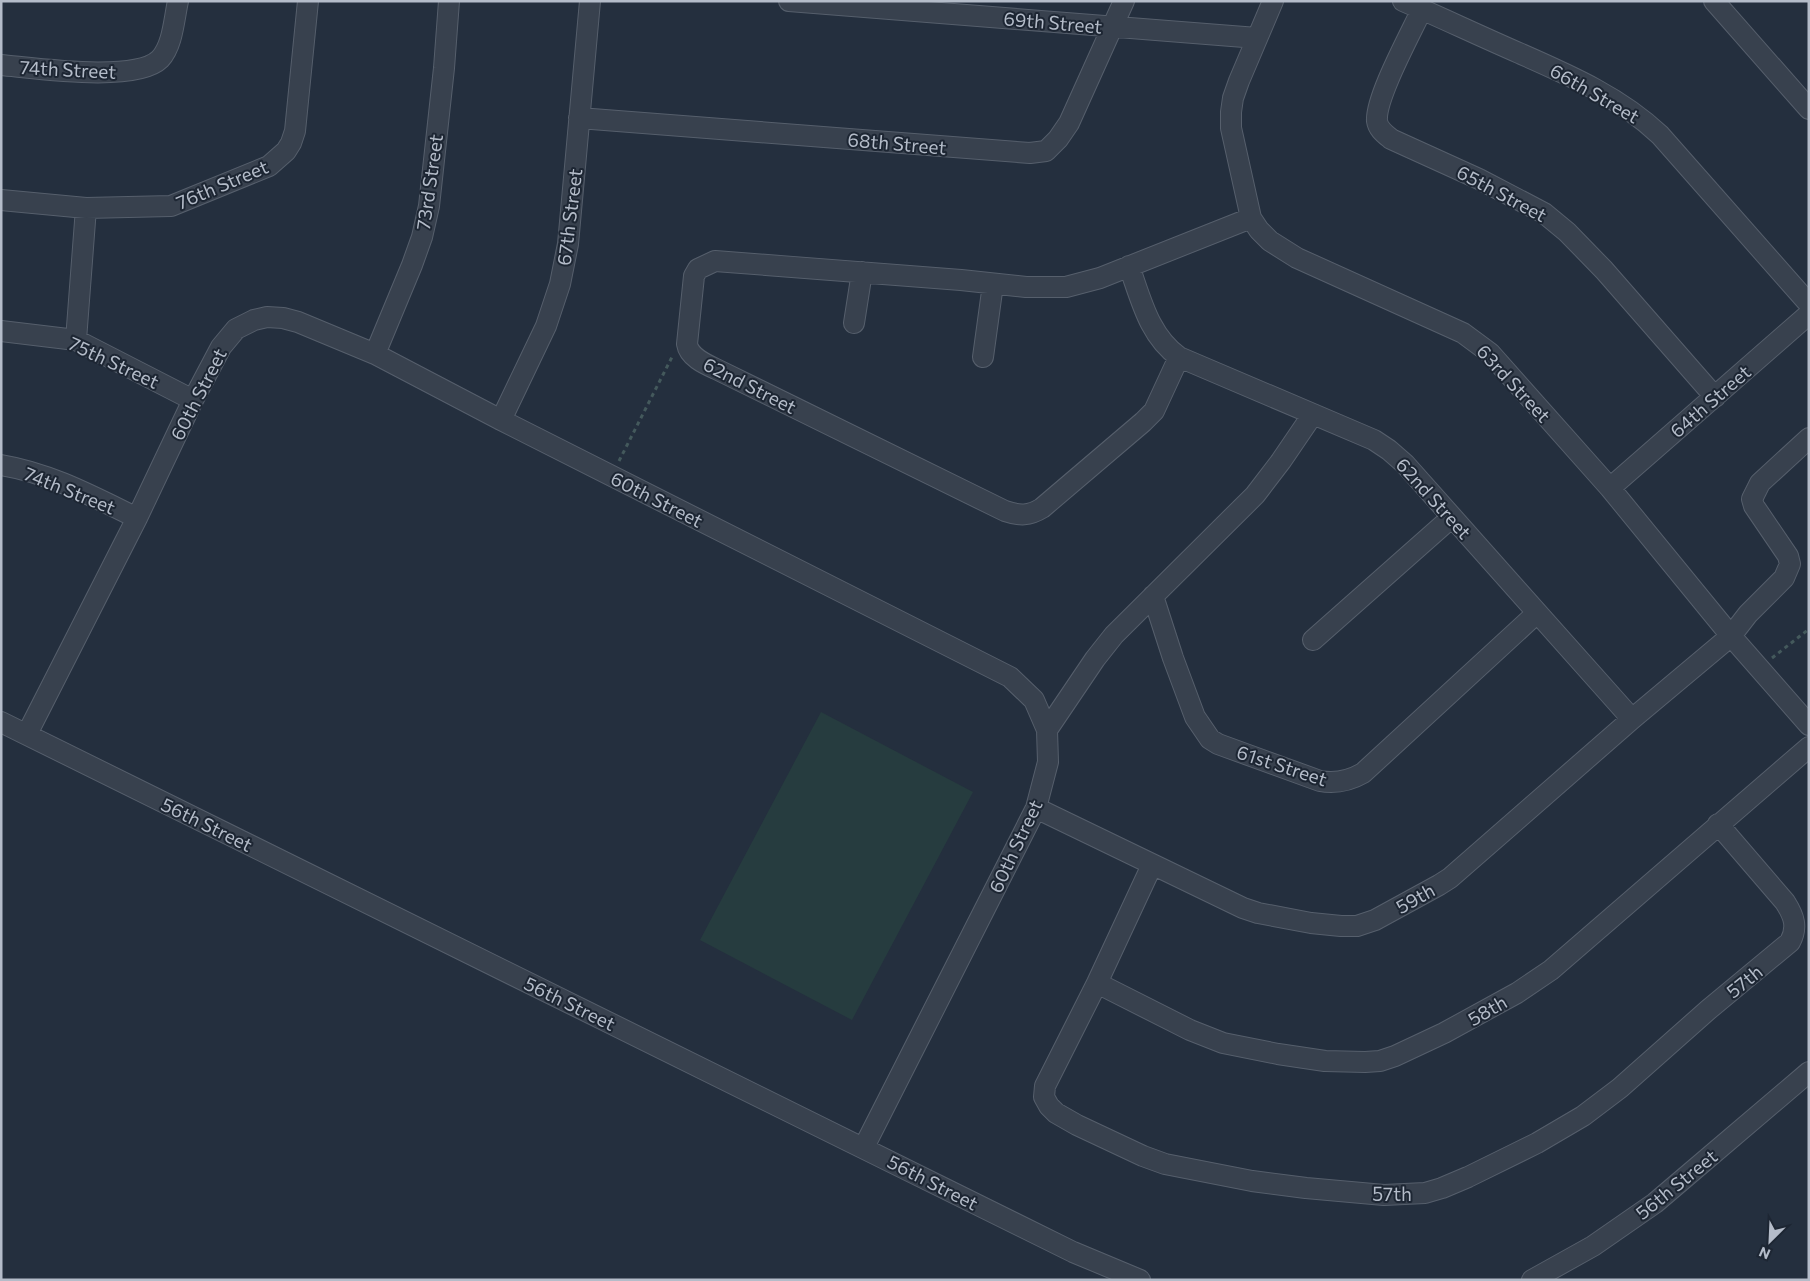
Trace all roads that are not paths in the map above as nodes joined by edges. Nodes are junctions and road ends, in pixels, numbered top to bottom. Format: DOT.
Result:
graph roads {
  1 [pos="178,1"];
  2 [pos="308,1"];
  3 [pos="449,1"];
  4 [pos="590,1"];
  5 [pos="789,1"];
  6 [pos="1124,1"];
  7 [pos="1273,1"];
  8 [pos="1403,1"];
  9 [pos="1714,1"];
  10 [pos="1422,9"];
  11 [pos="1113,27"];
  12 [pos="1257,38"];
  13 [pos="1,65"];
  14 [pos="1809,109"];
  15 [pos="579,118"];
  16 [pos="1,200"];
  17 [pos="86,208"];
  18 [pos="1251,218"];
  19 [pos="1129,266"];
  20 [pos="862,272"];
  21 [pos="993,284"];
  22 [pos="1809,304"];
  23 [pos="1809,314"];
  24 [pos="854,323"];
  25 [pos="1,330"];
  26 [pos="76,340"];
  27 [pos="374,354"];
  28 [pos="983,357"];
  29 [pos="1178,357"];
  30 [pos="1715,397"];
  31 [pos="193,400"];
  32 [pos="1313,414"];
  33 [pos="501,420"];
  34 [pos="1809,438"];
  35 [pos="1,465"];
  36 [pos="1610,488"];
  37 [pos="1452,517"];
  38 [pos="137,518"];
  39 [pos="1153,596"];
  40 [pos="1537,613"];
  41 [pos="1731,636"];
  42 [pos="1313,640"];
  43 [pos="1632,719"];
  44 [pos="1,722"];
  45 [pos="1809,725"];
  46 [pos="1047,730"];
  47 [pos="26,734"];
  48 [pos="1809,747"];
  49 [pos="1036,808"];
  50 [pos="1718,824"];
  51 [pos="1152,865"];
  52 [pos="1097,983"];
  53 [pos="1809,1072"];
  54 [pos="864,1147"];
  55 [pos="1536,1279"];
  56 [pos="1140,1280"];
  1 -- 13 [label="street, 74th Street"];
  2 -- 17 [label="street, 76th Street"];
  3 -- 27 [label="street, 73rd Street"];
  4 -- 15 [label="street, 67th Street"];
  5 -- 11 [label="street, 69th Street"];
  6 -- 11 [label="street, 68th Street"];
  7 -- 12 [label="street, 63rd Street"];
  8 -- 10 [label="street, 66th Street"];
  9 -- 14 [label="street"];
  10 -- 22 [label="street, 66th Street"];
  10 -- 30 [label="street, 65th Street"];
  11 -- 12 [label="street, 69th Street"];
  11 -- 15 [label="street, 68th Street"];
  12 -- 18 [label="street, 63rd Street"];
  15 -- 33 [label="street, 67th Street"];
  16 -- 17 [label="street, 76th Street"];
  17 -- 26 [label="street"];
  18 -- 19 [label="street, 62nd Street"];
  18 -- 36 [label="street, 63rd Street"];
  19 -- 21 [label="street, 62nd Street"];
  19 -- 29 [label="street, 62nd Street"];
  20 -- 21 [label="street, 62nd Street"];
  20 -- 24 [label="street"];
  20 -- 29 [label="street, 62nd Street"];
  21 -- 28 [label="street"];
  23 -- 30 [label="street, 64th Street"];
  25 -- 26 [label="street, 75th Street"];
  26 -- 31 [label="street, 75th Street"];
  27 -- 31 [label="street, 60th Street"];
  27 -- 33 [label="street, 60th Street"];
  29 -- 32 [label="street, 62nd Street"];
  30 -- 36 [label="street, 64th Street"];
  31 -- 38 [label="street, 60th Street"];
  32 -- 37 [label="street, 62nd Street"];
  32 -- 39 [label="street"];
  33 -- 46 [label="street, 60th Street"];
  34 -- 41 [label="street, 59th"];
  35 -- 38 [label="street, 74th Street"];
  36 -- 41 [label="street, 63rd Street"];
  37 -- 40 [label="street, 62nd Street"];
  37 -- 42 [label="street"];
  38 -- 47 [label="street, 60th Street"];
  39 -- 40 [label="street, 61st Street"];
  39 -- 46 [label="street"];
  40 -- 43 [label="street, 62nd Street"];
  41 -- 43 [label="street, 59th"];
  41 -- 45 [label="street, 63rd Street"];
  43 -- 51 [label="street, 59th"];
  44 -- 47 [label="street, 56th Street"];
  46 -- 49 [label="street, 60th Street"];
  47 -- 54 [label="street, 56th Street"];
  48 -- 50 [label="street, 58th"];
  49 -- 51 [label="street, 59th"];
  49 -- 54 [label="street, 60th Street"];
  50 -- 52 [label="street, 58th"];
  50 -- 52 [label="street, 57th"];
  51 -- 52 [label="street, 57th"];
  53 -- 55 [label="street, 56th Street"];
  54 -- 56 [label="street, 56th Street"];
}
